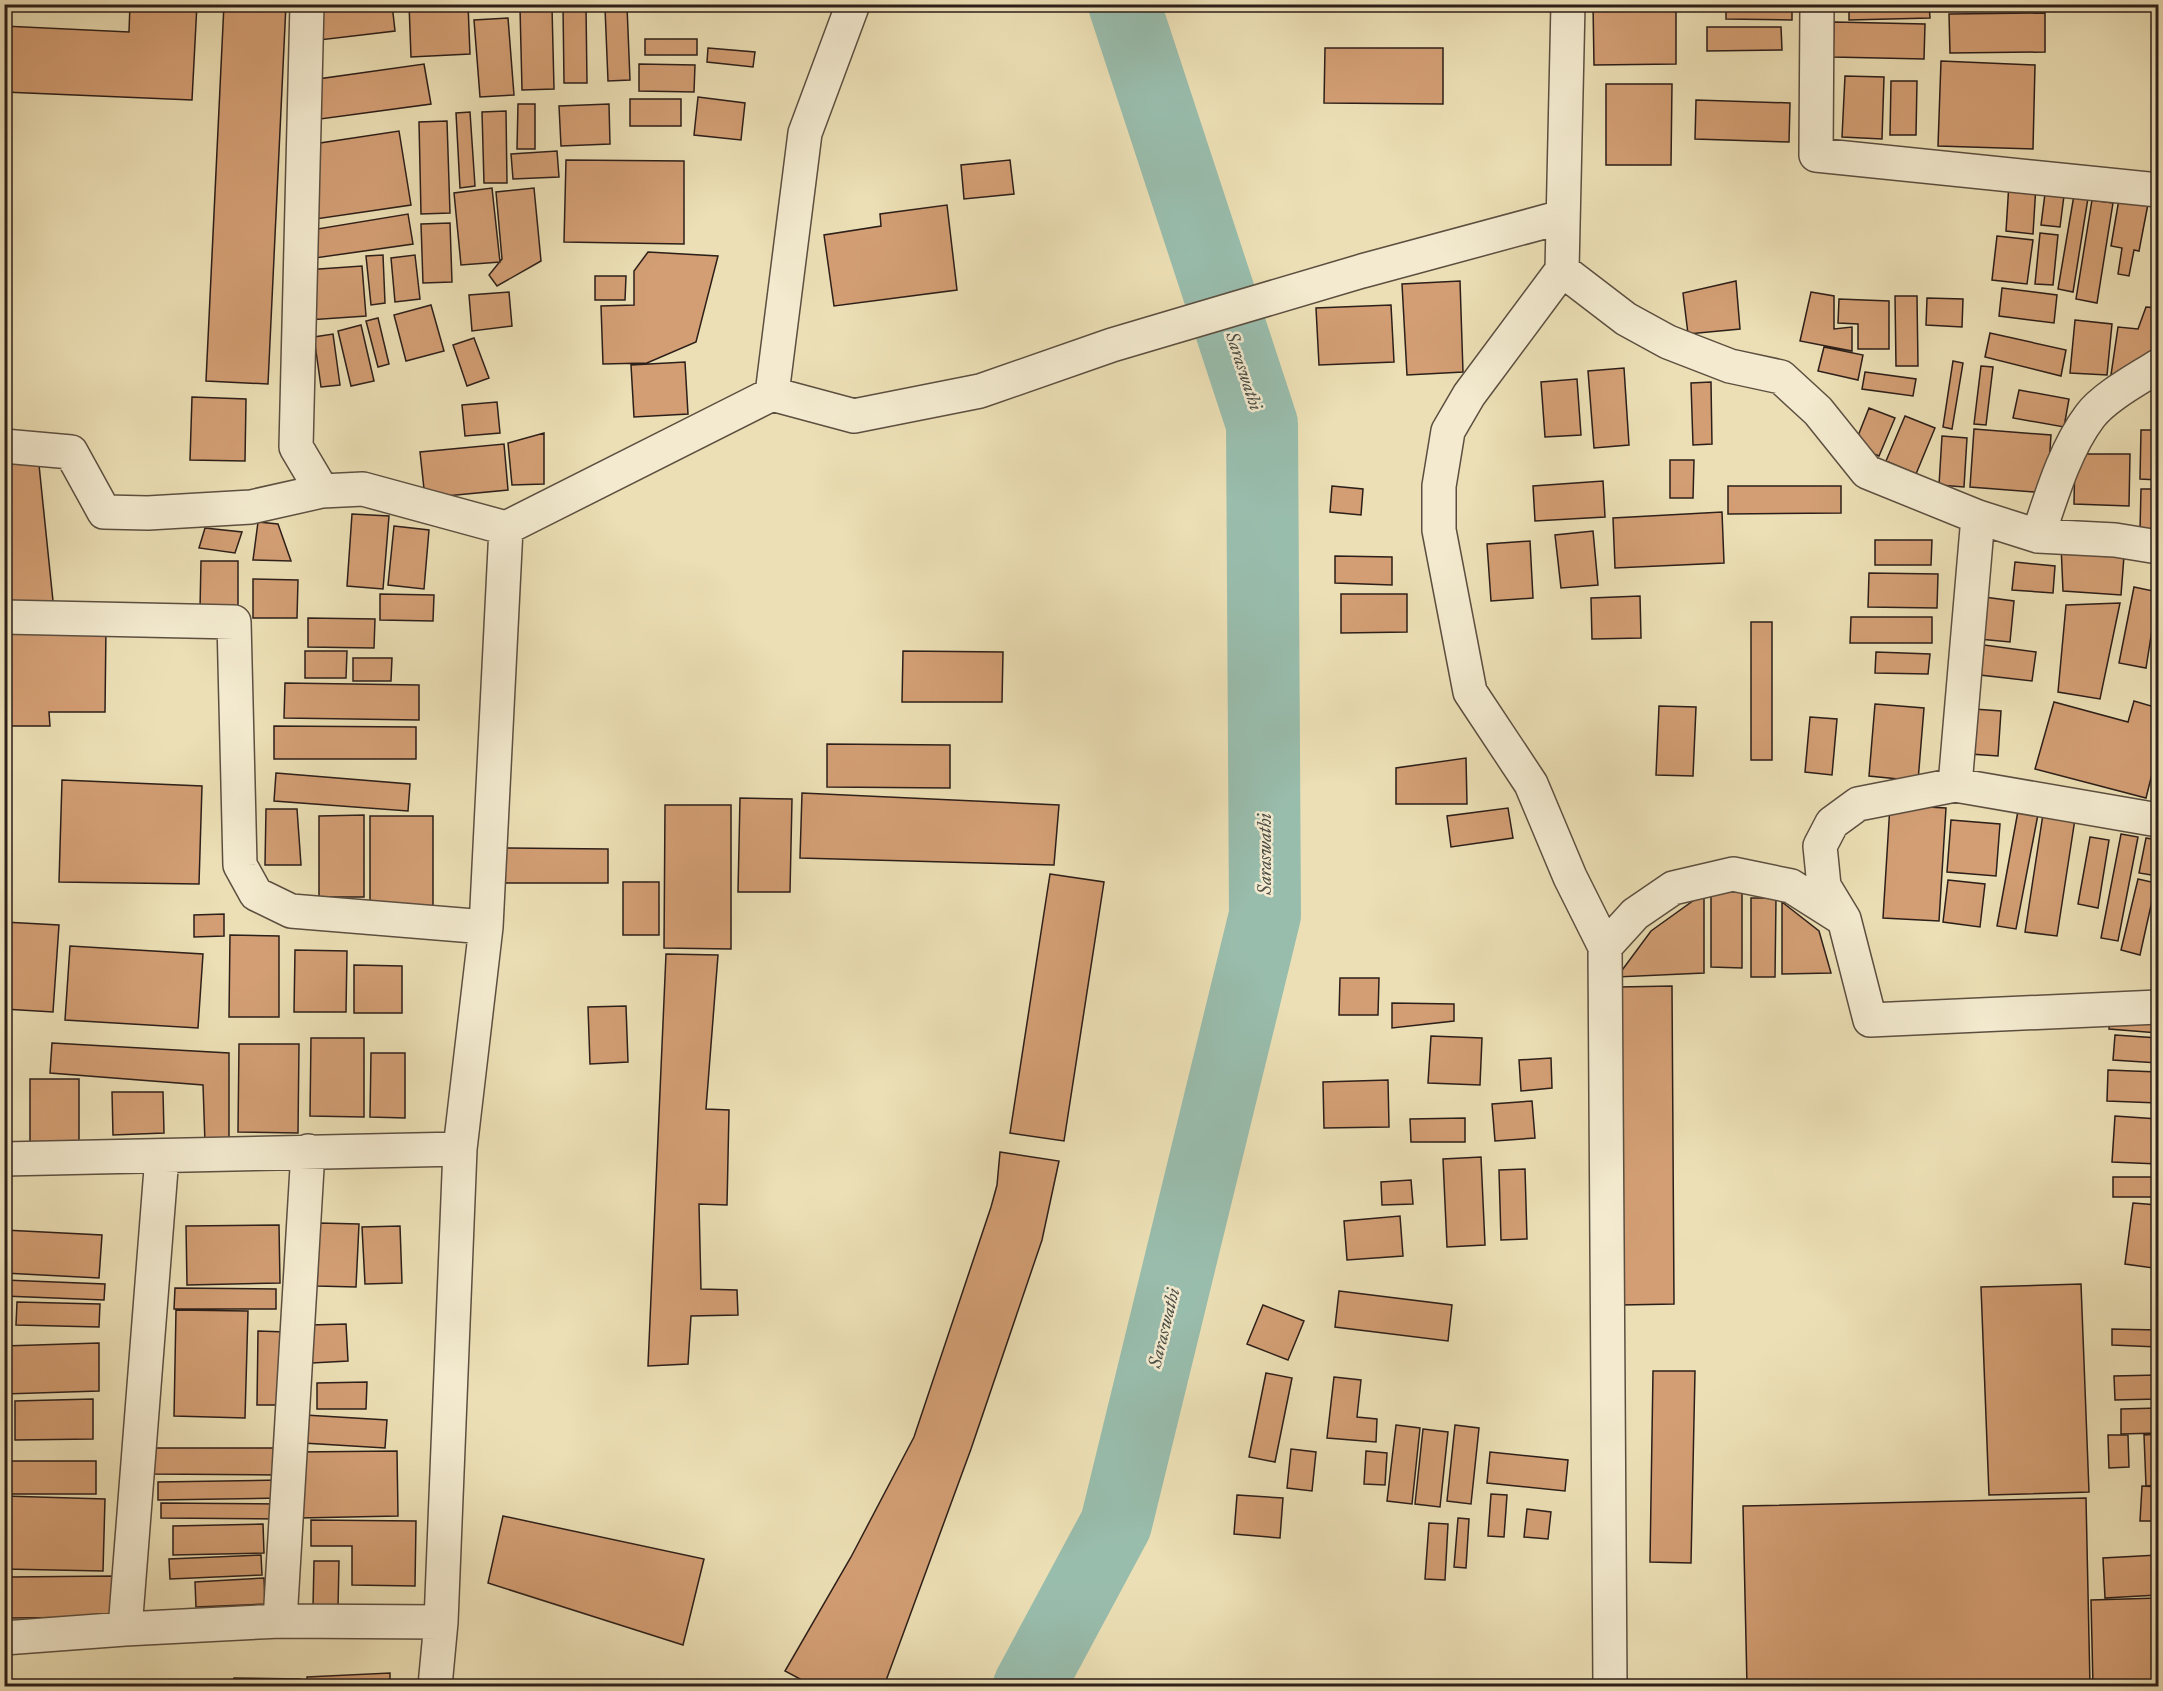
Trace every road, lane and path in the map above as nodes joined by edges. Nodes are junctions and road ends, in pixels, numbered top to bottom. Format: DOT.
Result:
graph roads {
  1 [pos="307,4"];
  2 [pos="853,4"];
  3 [pos="1568,4"];
  4 [pos="1817,4"];
  5 [pos="2158,190"];
  6 [pos="1562,218"];
  7 [pos="1562,270"];
  8 [pos="2158,366"];
  9 [pos="772,394"];
  10 [pos="4,446"];
  11 [pos="322,491"];
  12 [pos="1978,517"];
  13 [pos="506,528"];
  14 [pos="2038,536"];
  15 [pos="2158,547"];
  16 [pos="4,617"];
  17 [pos="1955,785"];
  18 [pos="2158,820"];
  19 [pos="1844,919"];
  20 [pos="486,927"];
  21 [pos="1605,947"];
  22 [pos="2158,1007"];
  23 [pos="460,1149"];
  24 [pos="308,1151"];
  25 [pos="162,1156"];
  26 [pos="4,1159"];
  27 [pos="280,1620"];
  28 [pos="441,1622"];
  29 [pos="125,1629"];
  30 [pos="4,1638"];
  31 [pos="435,1686"];
  32 [pos="1610,1686"];
  1 -- 11 [label="street"];
  2 -- 9 [label="street"];
  3 -- 6 [label="street"];
  4 -- 5 [label="street"];
  6 -- 7 [label="street"];
  6 -- 9 [label="street"];
  7 -- 12 [label="street"];
  7 -- 21 [label="street"];
  8 -- 14 [label="street"];
  9 -- 13 [label="street"];
  10 -- 11 [label="street"];
  11 -- 13 [label="street"];
  12 -- 14 [label="street"];
  12 -- 17 [label="street"];
  13 -- 20 [label="street"];
  14 -- 15 [label="street"];
  16 -- 20 [label="street"];
  17 -- 18 [label="street"];
  17 -- 19 [label="street"];
  19 -- 21 [label="street"];
  19 -- 22 [label="street"];
  20 -- 23 [label="street"];
  21 -- 32 [label="street"];
  23 -- 24 [label="street"];
  23 -- 28 [label="street"];
  24 -- 25 [label="street"];
  24 -- 27 [label="street"];
  25 -- 26 [label="street"];
  25 -- 29 [label="street"];
  27 -- 28 [label="street"];
  27 -- 29 [label="street"];
  28 -- 31 [label="street"];
  29 -- 30 [label="street"];
}
